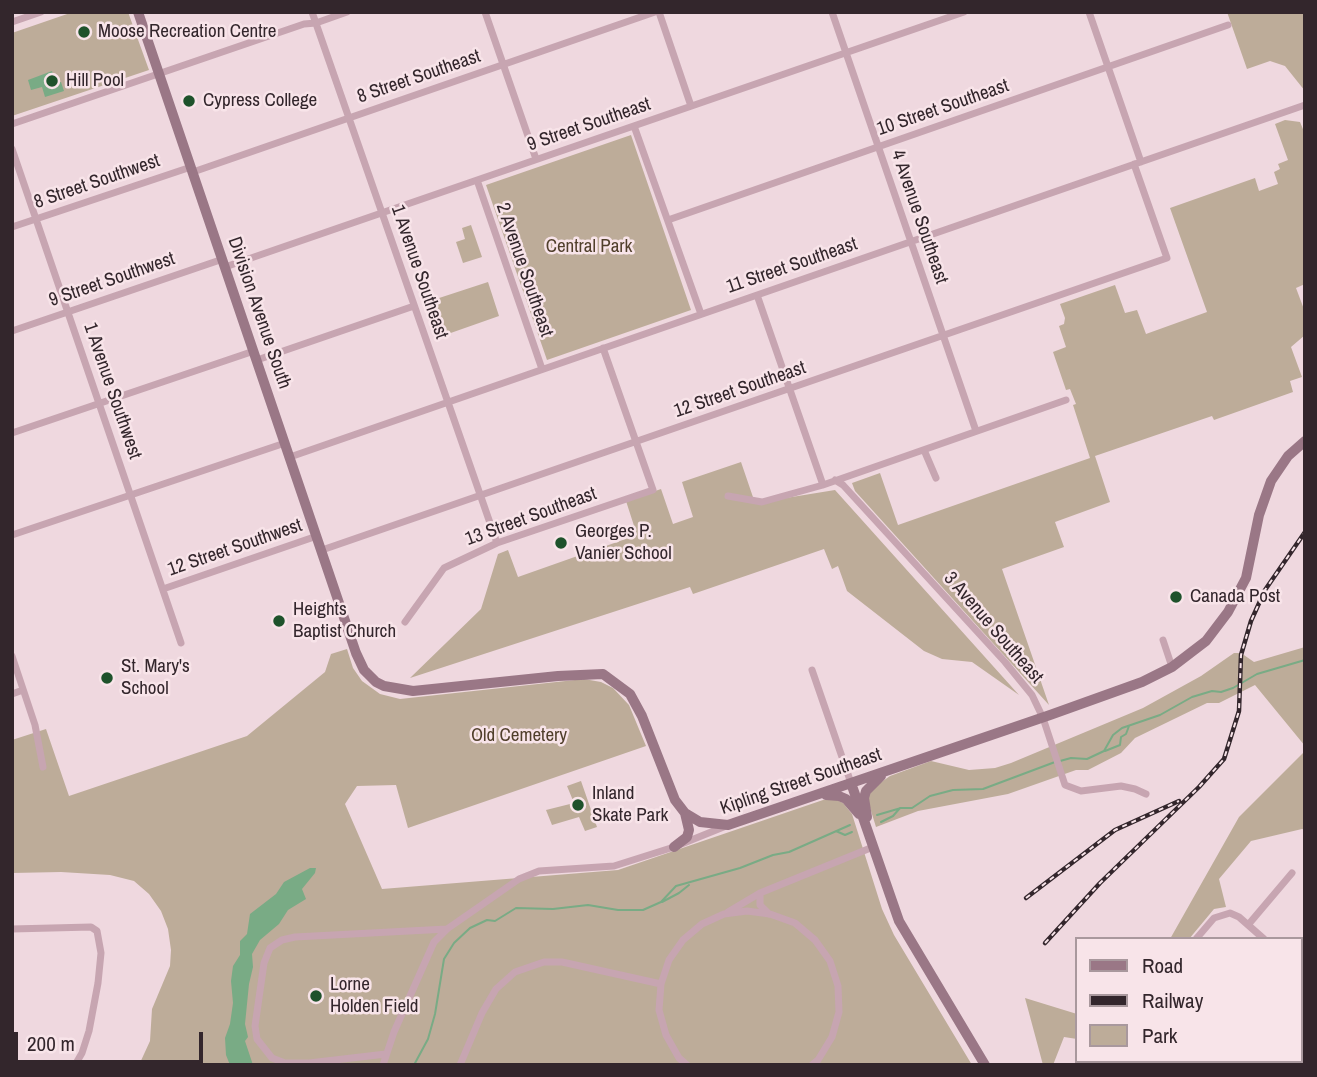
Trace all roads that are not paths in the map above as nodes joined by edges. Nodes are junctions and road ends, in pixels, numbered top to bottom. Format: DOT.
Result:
graph roads {
  1 [pos="41,12"];
  2 [pos="138,12"];
  3 [pos="312,12"];
  4 [pos="347,12"];
  5 [pos="485,12"];
  6 [pos="657,12"];
  7 [pos="832,12"];
  8 [pos="964,12"];
  9 [pos="1089,12"];
  10 [pos="12,22"];
  11 [pos="316,23"];
  12 [pos="1228,24"];
  13 [pos="846,53"];
  14 [pos="503,65"];
  15 [pos="1108,67"];
  16 [pos="159,74"];
  17 [pos="1305,105"];
  18 [pos="691,106"];
  19 [pos="349,118"];
  20 [pos="12,124"];
  21 [pos="635,126"];
  22 [pos="879,147"];
  23 [pos="12,149"];
  24 [pos="536,159"];
  25 [pos="1138,163"];
  26 [pos="192,169"];
  27 [pos="477,180"];
  28 [pos="382,213"];
  29 [pos="36,219"];
  30 [pos="668,220"];
  31 [pos="12,227"];
  32 [pos="911,241"];
  33 [pos="224,263"];
  34 [pos="757,295"];
  35 [pos="415,306"];
  36 [pos="68,312"];
  37 [pos="701,314"];
  38 [pos="12,331"];
  39 [pos="944,336"];
  40 [pos="603,348"];
  41 [pos="255,356"];
  42 [pos="542,369"];
  43 [pos="790,390"];
  44 [pos="1066,400"];
  45 [pos="448,402"];
  46 [pos="99,403"];
  47 [pos="976,431"];
  48 [pos="12,433"];
  49 [pos="1305,442"];
  50 [pos="285,443"];
  51 [pos="636,443"];
  52 [pos="924,450"];
  53 [pos="290,457"];
  54 [pos="936,478"];
  55 [pos="835,481"];
  56 [pos="823,485"];
  57 [pos="131,495"];
  58 [pos="480,495"];
  59 [pos="728,496"];
  60 [pos="12,535"];
  61 [pos="317,536"];
  62 [pos="497,543"];
  63 [pos="321,550"];
  64 [pos="163,589"];
  65 [pos="405,622"];
  66 [pos="1163,640"];
  67 [pos="181,643"];
  68 [pos="12,656"];
  69 [pos="1172,667"];
  70 [pos="812,670"];
  71 [pos="23,690"];
  72 [pos="12,694"];
  73 [pos="1043,718"];
  74 [pos="43,767"];
  75 [pos="893,769"];
  76 [pos="851,783"];
  77 [pos="1146,794"];
  78 [pos="814,796"];
  79 [pos="685,813"];
  80 [pos="737,822"];
  81 [pos="864,823"];
  82 [pos="872,844"];
  83 [pos="674,847"];
  84 [pos="1292,873"];
  85 [pos="760,893"];
  86 [pos="724,914"];
  87 [pos="770,914"];
  88 [pos="1248,925"];
  89 [pos="12,929"];
  90 [pos="447,929"];
  91 [pos="428,930"];
  92 [pos="1198,937"];
  93 [pos="1262,937"];
  94 [pos="434,942"];
  95 [pos="660,984"];
  96 [pos="386,1054"];
  97 [pos="75,1065"];
  98 [pos="383,1065"];
  99 [pos="460,1065"];
  100 [pos="687,1065"];
  101 [pos="812,1065"];
  102 [pos="985,1065"];
  1 -- 10 [label="street"];
  2 -- 16 [label="street, Division Avenue South"];
  3 -- 11 [label="street, 1 Avenue Southeast"];
  4 -- 11 [label="street"];
  5 -- 14 [label="street"];
  6 -- 14 [label="street, 8 Street Southeast"];
  6 -- 18 [label="street"];
  7 -- 13 [label="street, 4 Avenue Southeast"];
  8 -- 13 [label="street, 9 Street Southeast"];
  9 -- 15 [label="street"];
  11 -- 16 [label="street"];
  11 -- 19 [label="street, 1 Avenue Southeast"];
  12 -- 15 [label="street, 10 Street Southeast"];
  13 -- 18 [label="street, 9 Street Southeast"];
  13 -- 22 [label="street, 4 Avenue Southeast"];
  14 -- 19 [label="street, 8 Street Southeast"];
  14 -- 24 [label="street"];
  15 -- 22 [label="street, 10 Street Southeast"];
  15 -- 25 [label="street"];
  16 -- 20 [label="street"];
  16 -- 26 [label="street, Division Avenue South"];
  17 -- 25 [label="street, 11 Street Southeast"];
  18 -- 21 [label="street, 9 Street Southeast"];
  19 -- 26 [label="street, 8 Street Southeast"];
  19 -- 28 [label="street, 1 Avenue Southeast"];
  21 -- 24 [label="street, 9 Street Southeast"];
  21 -- 30 [label="street"];
  22 -- 30 [label="street, 10 Street Southeast"];
  22 -- 32 [label="street, 4 Avenue Southeast"];
  23 -- 29 [label="street, 1 Avenue Southwest"];
  24 -- 27 [label="street, 9 Street Southeast"];
  25 -- 32 [label="street, 11 Street Southeast"];
  25 -- 39 [label="street, 12 Street Southeast"];
  26 -- 29 [label="street, 8 Street Southwest"];
  26 -- 33 [label="street, Division Avenue South"];
  27 -- 28 [label="street, 9 Street Southeast"];
  27 -- 42 [label="street, 2 Avenue Southeast"];
  28 -- 33 [label="street, 9 Street Southeast"];
  28 -- 35 [label="street, 1 Avenue Southeast"];
  29 -- 31 [label="street, 8 Street Southwest"];
  29 -- 36 [label="street, 1 Avenue Southwest"];
  30 -- 37 [label="street"];
  32 -- 34 [label="street, 11 Street Southeast"];
  32 -- 39 [label="street, 4 Avenue Southeast"];
  33 -- 36 [label="street, 9 Street Southwest"];
  33 -- 41 [label="street, Division Avenue South"];
  34 -- 37 [label="street, 11 Street Southeast"];
  34 -- 43 [label="street"];
  35 -- 41 [label="street"];
  35 -- 45 [label="street, 1 Avenue Southeast"];
  36 -- 38 [label="street, 9 Street Southwest"];
  36 -- 46 [label="street, 1 Avenue Southwest"];
  37 -- 40 [label="street, 11 Street Southeast"];
  39 -- 43 [label="street, 12 Street Southeast"];
  39 -- 47 [label="street, 4 Avenue Southeast"];
  40 -- 42 [label="street, 11 Street Southeast"];
  40 -- 51 [label="street"];
  41 -- 46 [label="street"];
  41 -- 50 [label="street, Division Avenue South"];
  42 -- 45 [label="street, 11 Street Southeast"];
  43 -- 51 [label="street, 12 Street Southeast"];
  43 -- 56 [label="street"];
  44 -- 47 [label="street"];
  45 -- 53 [label="street, 11 Street Southeast"];
  45 -- 58 [label="street, 1 Avenue Southeast"];
  46 -- 48 [label="street"];
  46 -- 57 [label="street, 1 Avenue Southwest"];
  47 -- 52 [label="street"];
  49 -- 69 [label="street, Kipling Street Southeast"];
  50 -- 53 [label="street, Division Avenue South"];
  50 -- 57 [label="street"];
  51 -- 58 [label="street, 12 Street Southeast"];
  51 -- 62 [label="street, 13 Street Southeast"];
  52 -- 54 [label="street"];
  52 -- 55 [label="street"];
  53 -- 61 [label="street, Division Avenue South"];
  55 -- 56 [label="street"];
  55 -- 73 [label="street, 3 Avenue Southeast"];
  56 -- 59 [label="street"];
  57 -- 60 [label="street"];
  57 -- 64 [label="street, 1 Avenue Southwest"];
  58 -- 62 [label="street, 1 Avenue Southeast"];
  58 -- 63 [label="street, 12 Street Southeast"];
  61 -- 63 [label="street, Division Avenue South"];
  61 -- 64 [label="street, 12 Street Southwest"];
  62 -- 65 [label="street, 13 Street Southeast"];
  63 -- 79 [label="street, Division Avenue South"];
  64 -- 67 [label="street, 1 Avenue Southwest"];
  66 -- 69 [label="street"];
  68 -- 71 [label="street"];
  69 -- 73 [label="street, Kipling Street Southeast"];
  70 -- 76 [label="street"];
  71 -- 72 [label="street"];
  71 -- 74 [label="street"];
  73 -- 75 [label="street, Kipling Street Southeast"];
  73 -- 77 [label="street, 3 Avenue Southeast"];
  75 -- 76 [label="street, Kipling Street Southeast"];
  75 -- 82 [label="street"];
  76 -- 78 [label="street, Kipling Street Southeast"];
  76 -- 81 [label="street"];
  78 -- 80 [label="street, Kipling Street Southeast"];
  78 -- 81 [label="street"];
  79 -- 80 [label="street"];
  79 -- 83 [label="street"];
  80 -- 83 [label="street, Kipling Street Southeast"];
  81 -- 82 [label="street"];
  82 -- 85 [label="street"];
  82 -- 102 [label="street"];
  83 -- 90 [label="street, Kipling Street Southeast"];
  84 -- 88 [label="street"];
  85 -- 86 [label="street"];
  85 -- 87 [label="street"];
  86 -- 87 [label="street"];
  86 -- 95 [label="street"];
  87 -- 101 [label="street"];
  88 -- 92 [label="street"];
  88 -- 93 [label="street"];
  89 -- 97 [label="street"];
  90 -- 91 [label="street"];
  90 -- 94 [label="street, Kipling Street Southeast"];
  91 -- 94 [label="street"];
  91 -- 96 [label="street"];
  94 -- 96 [label="street"];
  95 -- 99 [label="street"];
  95 -- 100 [label="street"];
  96 -- 98 [label="street"];
}
